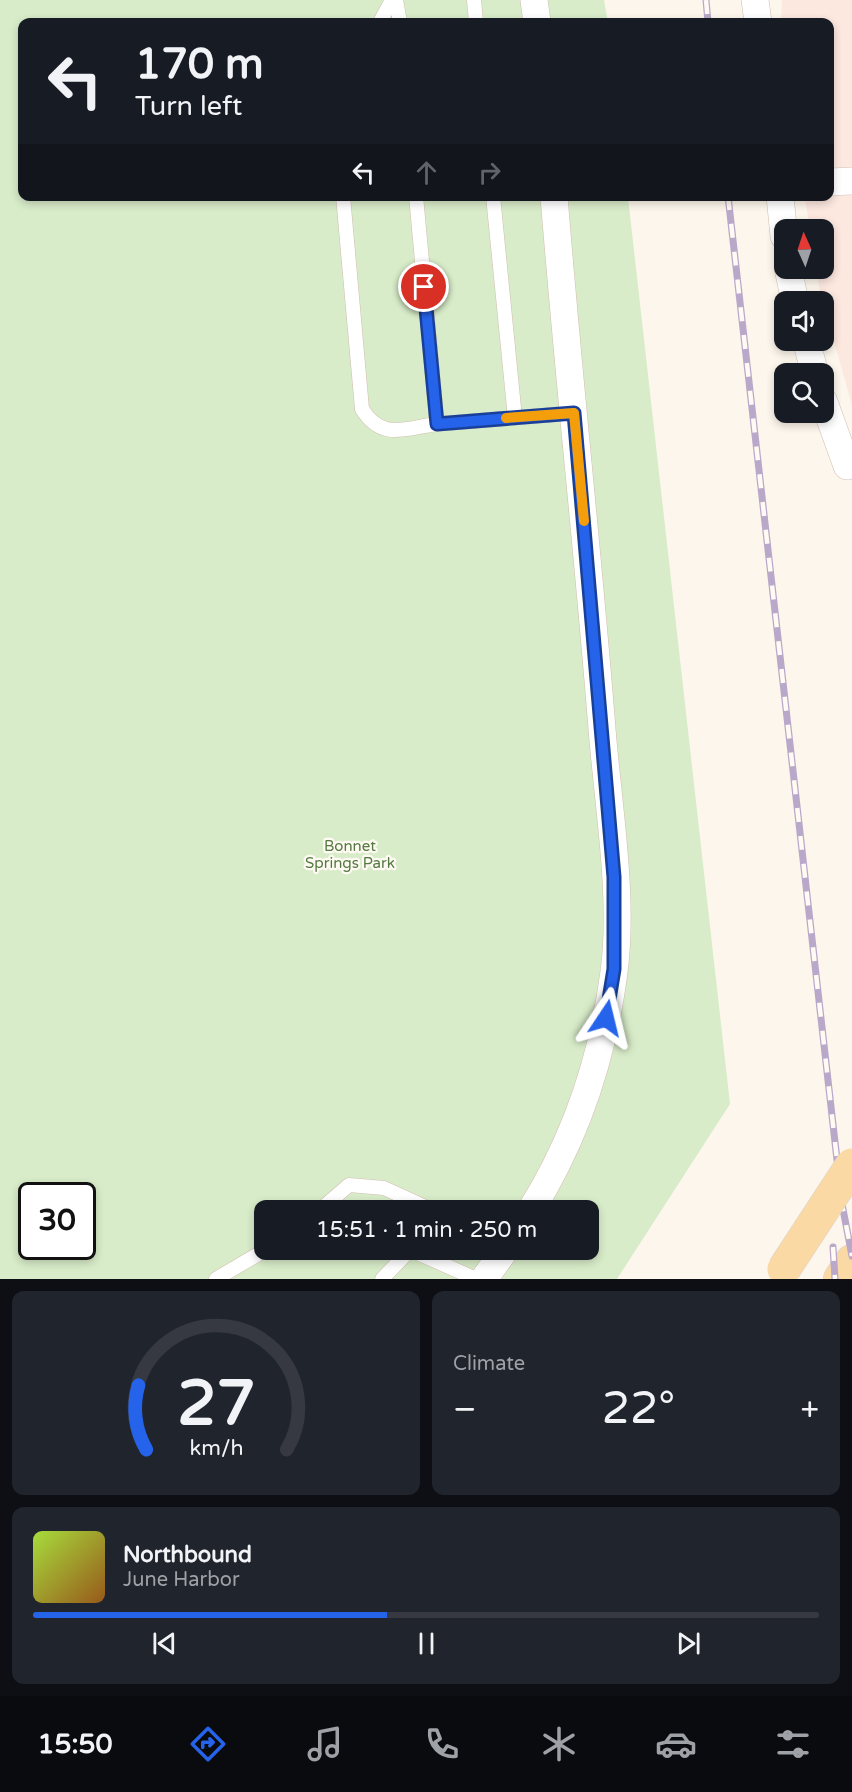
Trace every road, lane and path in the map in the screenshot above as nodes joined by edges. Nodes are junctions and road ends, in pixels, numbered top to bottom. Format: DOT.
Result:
graph roads {
  1 [pos="394,0"];
  2 [pos="474,0"];
  3 [pos="534,0"];
  4 [pos="755,0"];
  5 [pos="383,18"];
  6 [pos="399,18"];
  7 [pos="476,18"];
  8 [pos="536,18"];
  9 [pos="757,18"];
  10 [pos="852,181"];
  11 [pos="834,183"];
  12 [pos="343,201"];
  13 [pos="416,201"];
  14 [pos="494,201"];
  15 [pos="554,201"];
  16 [pos="780,201"];
  17 [pos="782,219"];
  18 [pos="574,413"];
  19 [pos="515,417"];
  20 [pos="832,423"];
  21 [pos="437,424"];
  22 [pos="849,472"];
  23 [pos="852,1165"];
  24 [pos="333,1200"];
  25 [pos="410,1200"];
  26 [pos="537,1200"];
  27 [pos="254,1257"];
  28 [pos="400,1260"];
  29 [pos="433,1260"];
  30 [pos="498,1260"];
  31 [pos="852,1261"];
  32 [pos="781,1274"];
  33 [pos="216,1279"];
  34 [pos="382,1279"];
  35 [pos="476,1279"];
  36 [pos="484,1279"];
  37 [pos="840,1279"];
  1 -- 5 [label="lane"];
  1 -- 6 [label="lane"];
  2 -- 7 [label="lane"];
  3 -- 8 [label="street"];
  4 -- 9 [label="street"];
  10 -- 11 [label="street"];
  12 -- 21 [label="lane"];
  13 -- 21 [label="lane"];
  14 -- 19 [label="lane"];
  15 -- 18 [label="street"];
  16 -- 17 [label="street"];
  18 -- 19 [label="lane"];
  18 -- 26 [label="street"];
  19 -- 21 [label="lane"];
  20 -- 22 [label="street"];
  23 -- 32 [label="main road, bridge"];
  24 -- 25 [label="lane"];
  27 -- 33 [label="lane"];
  28 -- 34 [label="lane"];
  29 -- 35 [label="lane"];
  30 -- 36 [label="street"];
  31 -- 37 [label="main road"];
}
